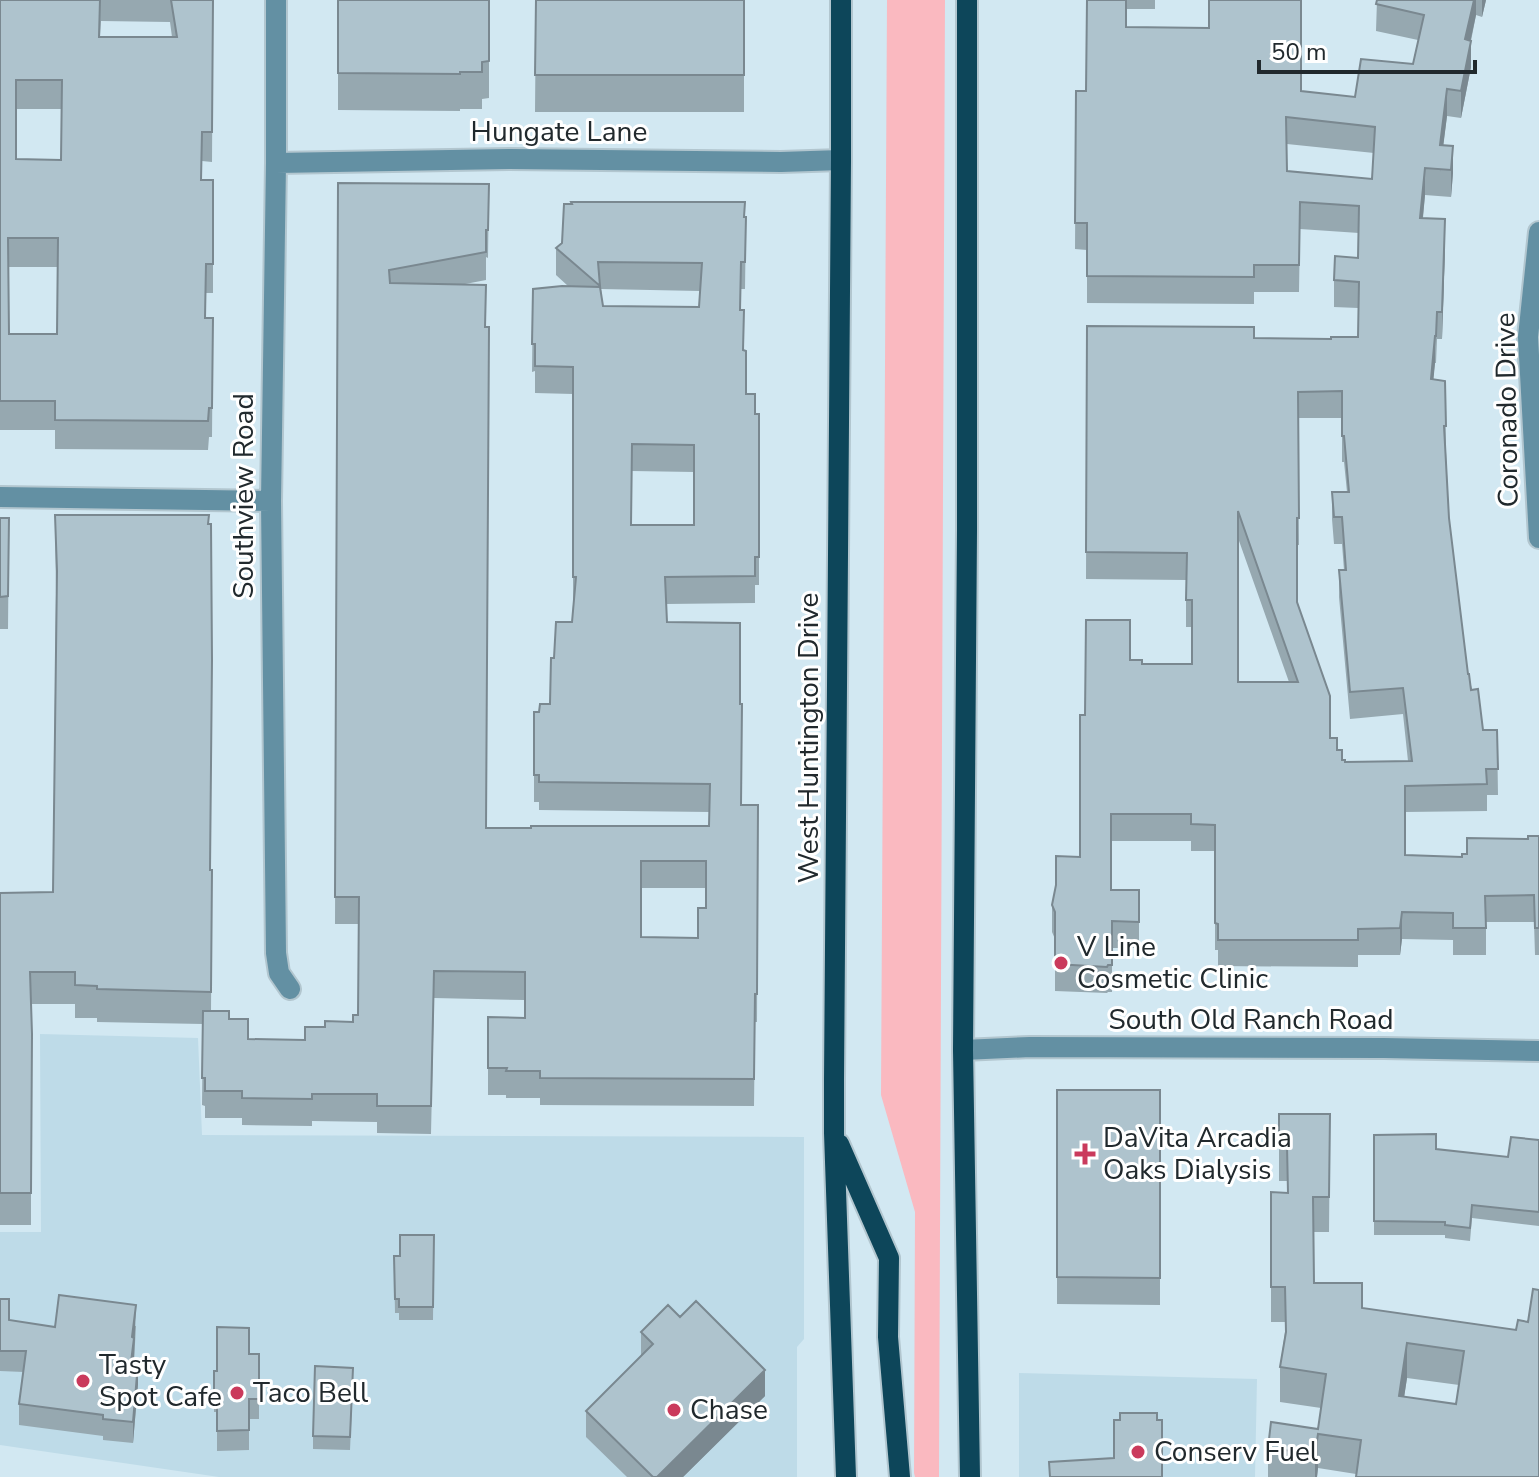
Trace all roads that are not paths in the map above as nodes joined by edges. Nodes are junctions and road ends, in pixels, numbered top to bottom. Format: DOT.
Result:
graph roads {
  1 [pos="276,0"];
  2 [pos="841,0"];
  3 [pos="967,0"];
  4 [pos="841,160"];
  5 [pos="276,163"];
  6 [pos="1539,232"];
  7 [pos="0,497"];
  8 [pos="271,501"];
  9 [pos="1539,538"];
  10 [pos="290,989"];
  11 [pos="963,1050"];
  12 [pos="1539,1051"];
  13 [pos="834,1133"];
  14 [pos="846,1477"];
  15 [pos="900,1477"];
  16 [pos="970,1477"];
  1 -- 5 [label="street, Southview Road"];
  2 -- 4 [label="main road, West Huntington Drive"];
  3 -- 11 [label="main road"];
  4 -- 5 [label="street, Hungate Lane"];
  4 -- 13 [label="main road, West Huntington Drive"];
  5 -- 8 [label="street, Southview Road"];
  6 -- 9 [label="street, Coronado Drive"];
  7 -- 8 [label="street"];
  8 -- 10 [label="street, Southview Road"];
  11 -- 12 [label="street, South Old Ranch Road"];
  11 -- 16 [label="main road"];
  13 -- 14 [label="main road, West Huntington Drive"];
  13 -- 15 [label="main road"];
}
